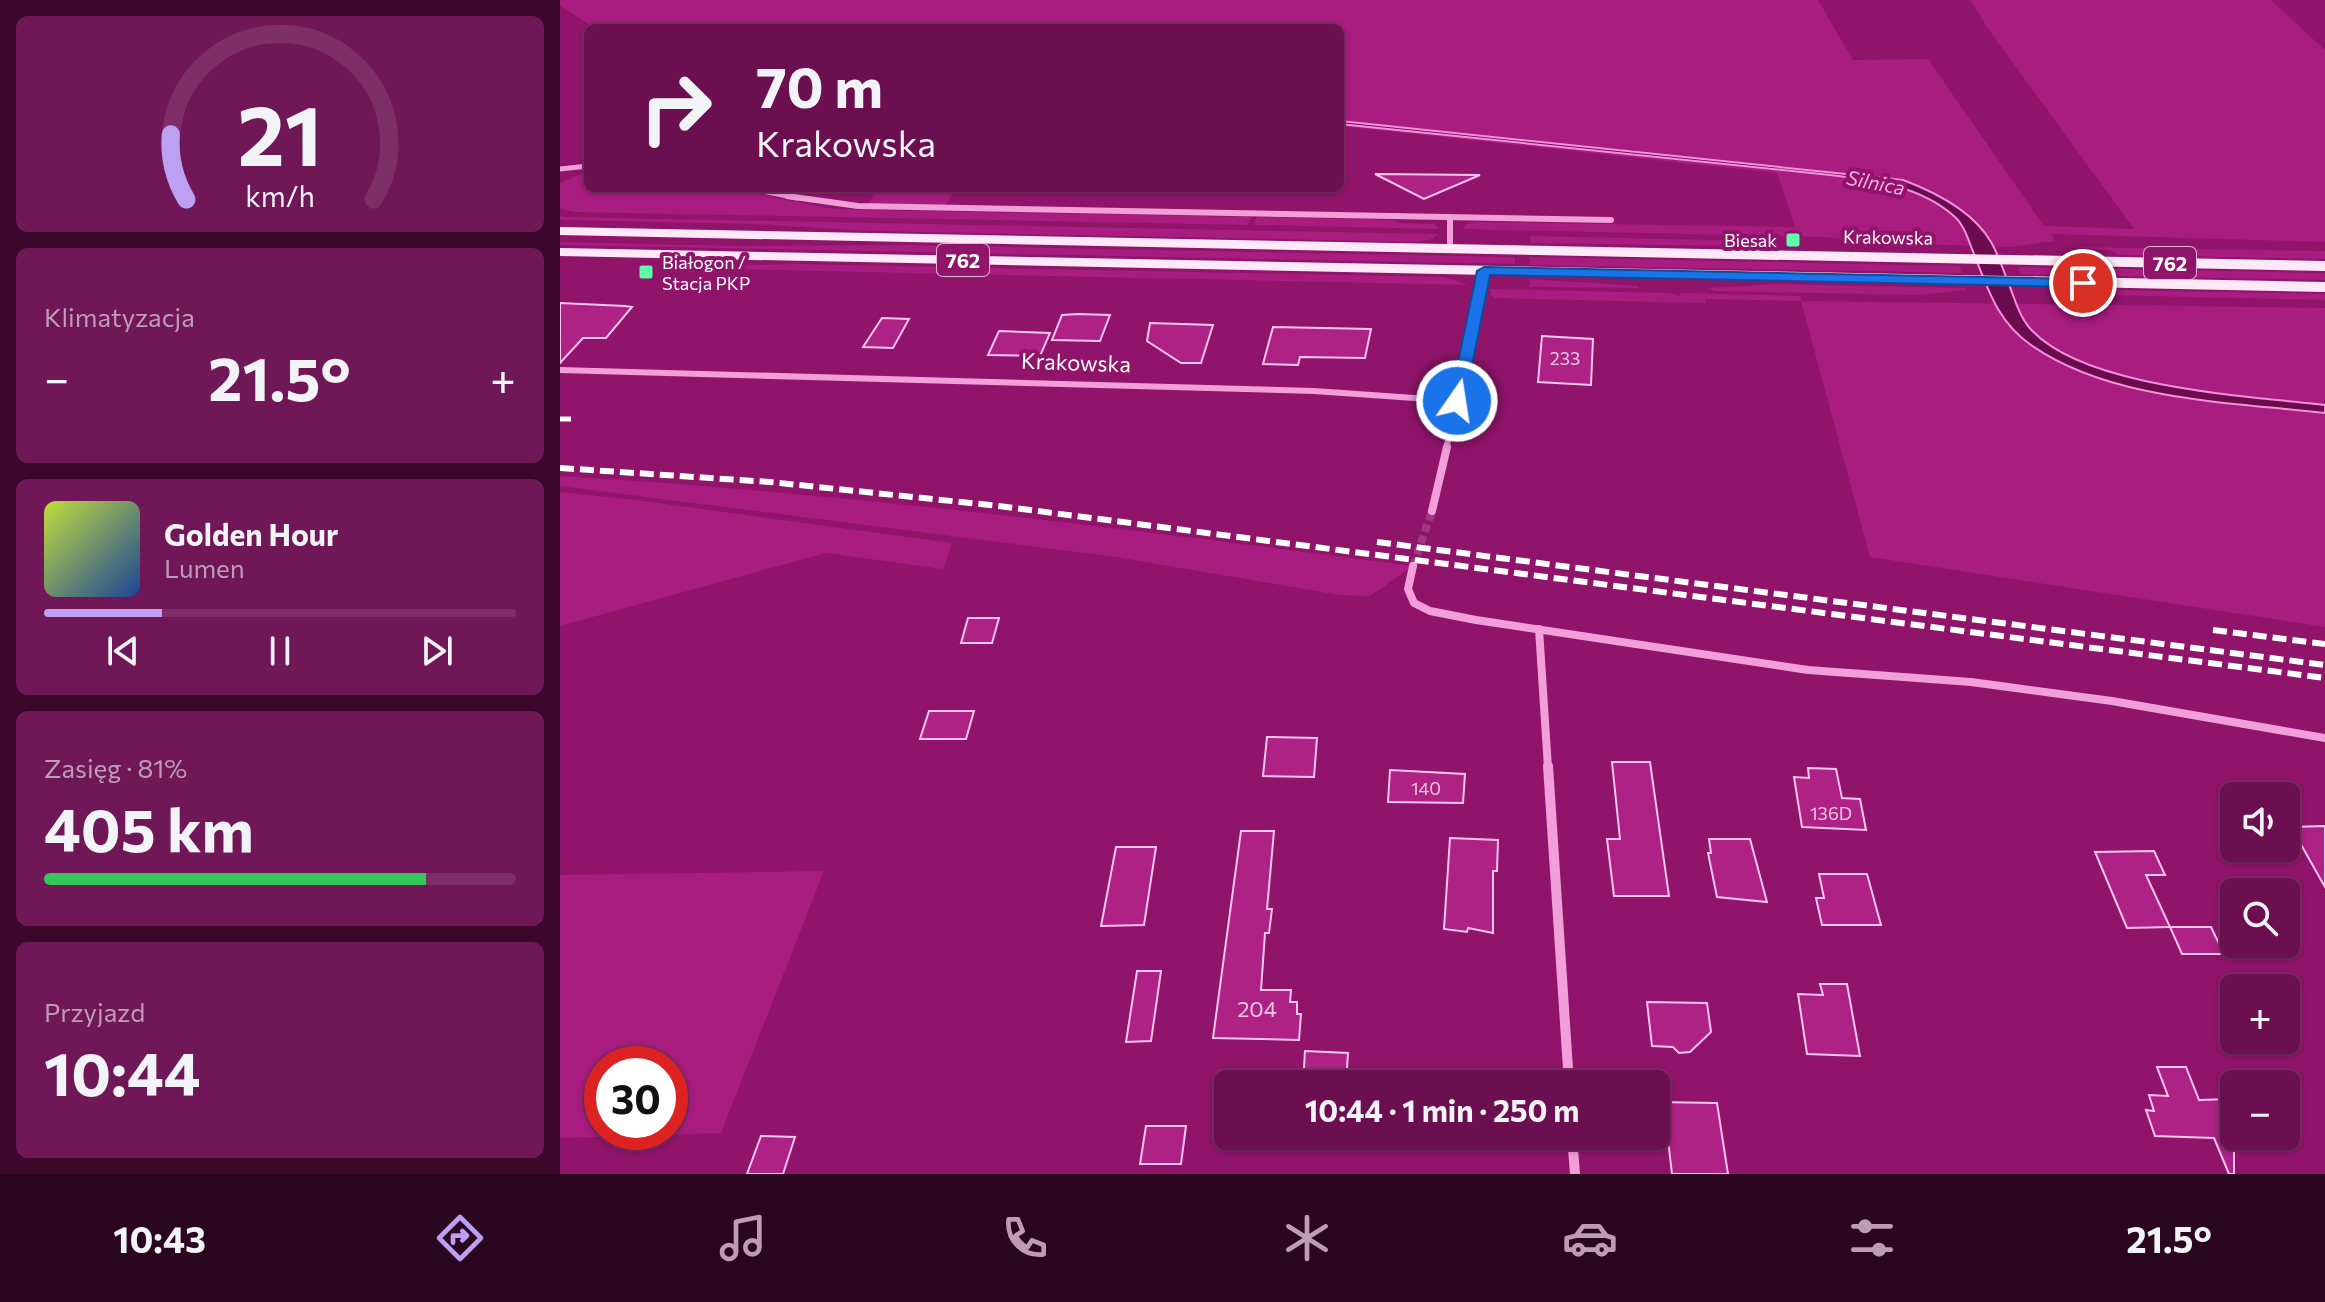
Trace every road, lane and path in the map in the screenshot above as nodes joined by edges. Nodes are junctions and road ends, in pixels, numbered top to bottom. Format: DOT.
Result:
graph roads {
  1 [pos="584,166"];
  2 [pos="560,169"];
  3 [pos="767,192"];
  4 [pos="1450,217"];
  5 [pos="1611,220"];
  6 [pos="560,231"];
  7 [pos="1450,249"];
  8 [pos="560,252"];
  9 [pos="2325,266"];
  10 [pos="1484,271"];
  11 [pos="2325,287"];
  12 [pos="560,370"];
  13 [pos="1457,401"];
  14 [pos="1432,511"];
  15 [pos="1413,566"];
  16 [pos="1539,629"];
  17 [pos="2325,738"];
  18 [pos="1568,1070"];
  19 [pos="1573,1150"];
  20 [pos="1575,1174"];
  1 -- 2 [label="street"];
  3 -- 4 [label="street"];
  4 -- 5 [label="street"];
  4 -- 7 [label="street"];
  6 -- 7 [label="main road, Krakowska / 762"];
  7 -- 9 [label="main road, Krakowska / 762"];
  8 -- 10 [label="main road, Krakowska / 762"];
  10 -- 11 [label="main road, Krakowska / 762"];
  10 -- 13 [label="street"];
  12 -- 13 [label="street, Krakowska"];
  13 -- 14 [label="street"];
  15 -- 16 [label="street"];
  16 -- 17 [label="street"];
  16 -- 18 [label="street"];
  19 -- 20 [label="street"];
}
